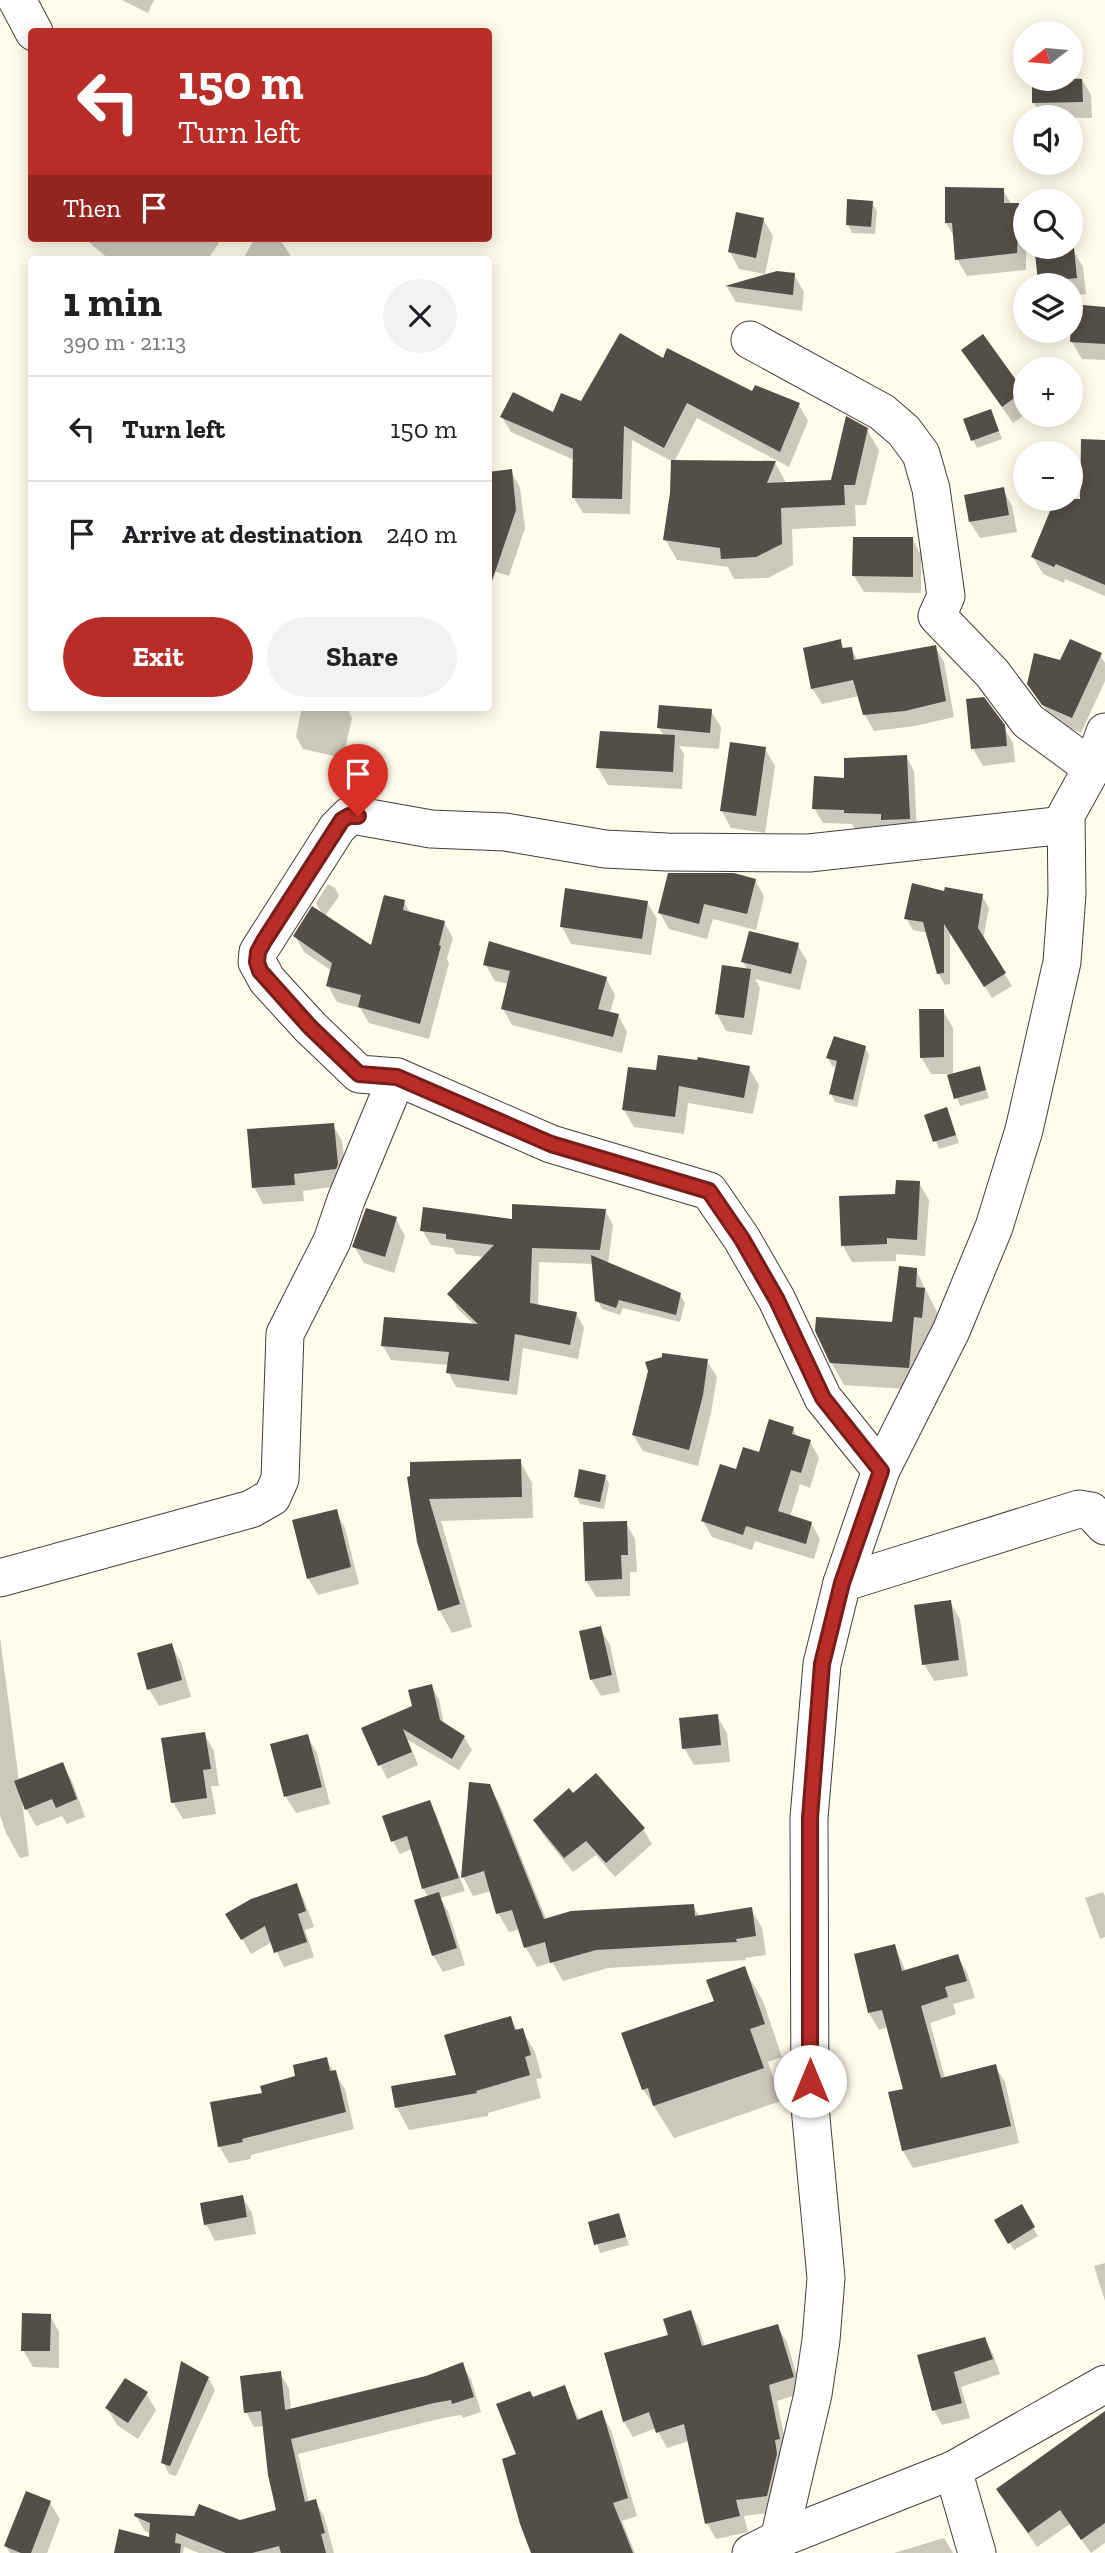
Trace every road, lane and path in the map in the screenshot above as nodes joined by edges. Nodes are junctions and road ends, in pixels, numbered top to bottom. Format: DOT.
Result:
graph roads {
  1 [pos="17,0"];
  2 [pos="32,28"];
  3 [pos="750,340"];
  4 [pos="1105,732"];
  5 [pos="1092,768"];
  6 [pos="1065,825"];
  7 [pos="397,1077"];
  8 [pos="881,1471"];
  9 [pos="1105,1526"];
  10 [pos="0,1578"];
  11 [pos="842,1583"];
  12 [pos="1105,2384"];
  13 [pos="953,2470"];
  14 [pos="765,2546"];
  15 [pos="977,2553"];
  1 -- 2 [label="street"];
  3 -- 5 [label="street"];
  4 -- 5 [label="street"];
  5 -- 6 [label="street"];
  6 -- 7 [label="street"];
  6 -- 8 [label="street"];
  7 -- 8 [label="street"];
  7 -- 10 [label="street"];
  8 -- 11 [label="street"];
  9 -- 11 [label="street"];
  11 -- 14 [label="street"];
  12 -- 13 [label="street"];
  13 -- 14 [label="street"];
  13 -- 15 [label="street"];
}
